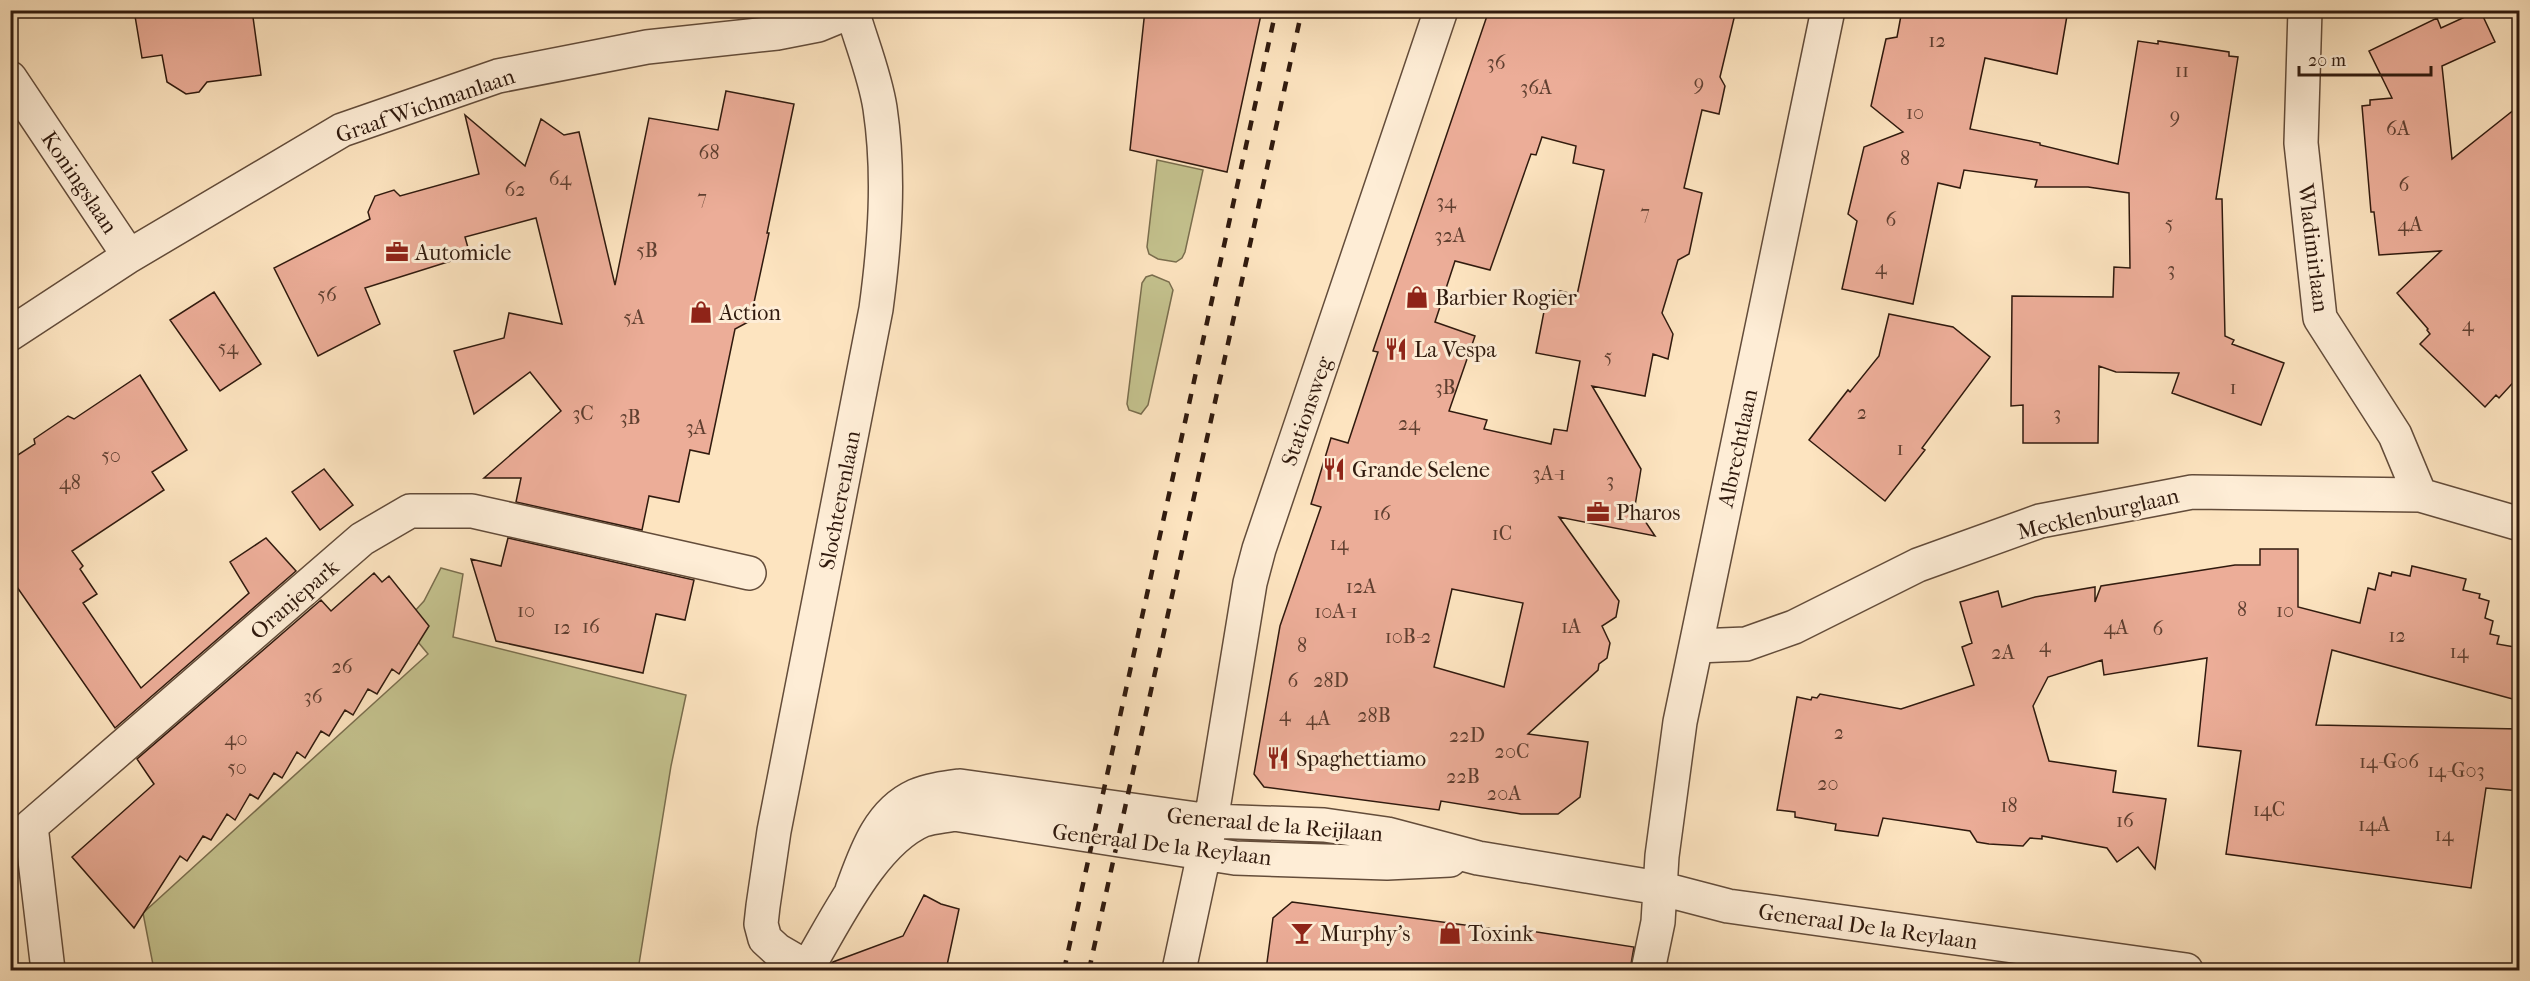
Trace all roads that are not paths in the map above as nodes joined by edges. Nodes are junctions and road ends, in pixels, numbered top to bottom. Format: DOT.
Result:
graph roads {
  1 [pos="1441,10"];
  2 [pos="1828,10"];
  3 [pos="2305,10"];
  4 [pos="852,11"];
  5 [pos="10,78"];
  6 [pos="129,256"];
  7 [pos="10,334"];
  8 [pos="2420,495"];
  9 [pos="2520,524"];
  10 [pos="749,573"];
  11 [pos="1696,646"];
  12 [pos="957,800"];
  13 [pos="1211,821"];
  14 [pos="1205,853"];
  15 [pos="1478,858"];
  16 [pos="1659,888"];
  17 [pos="807,969"];
  18 [pos="48,970"];
  19 [pos="1179,970"];
  20 [pos="1648,970"];
  21 [pos="2186,970"];
  1 -- 13 [label="street, Stationsweg"];
  2 -- 11 [label="street, Albrechtlaan"];
  3 -- 8 [label="street, Wladimirlaan"];
  4 -- 6 [label="street, Graaf Wichmanlaan"];
  4 -- 17 [label="street, Slochterenlaan"];
  5 -- 6 [label="street, Koningslaan"];
  6 -- 7 [label="street, Graaf Wichmanlaan"];
  8 -- 9 [label="street, Mecklenburglaan"];
  8 -- 11 [label="street, Mecklenburglaan"];
  10 -- 18 [label="street, Oranjepark"];
  11 -- 16 [label="street, Albrechtlaan"];
  12 -- 13 [label="street, Generaal de la Reijlaan"];
  12 -- 14 [label="street, Generaal De la Reylaan"];
  12 -- 17 [label="street"];
  13 -- 14 [label="street, Stationsweg"];
  13 -- 15 [label="street, Generaal de la Reijlaan"];
  14 -- 15 [label="street, Generaal De la Reylaan"];
  14 -- 19 [label="street, Stationsweg"];
  15 -- 16 [label="street, Generaal de la Reijlaan"];
  16 -- 20 [label="street, Albrechtlaan"];
  16 -- 21 [label="street, Generaal De la Reylaan"];
}
